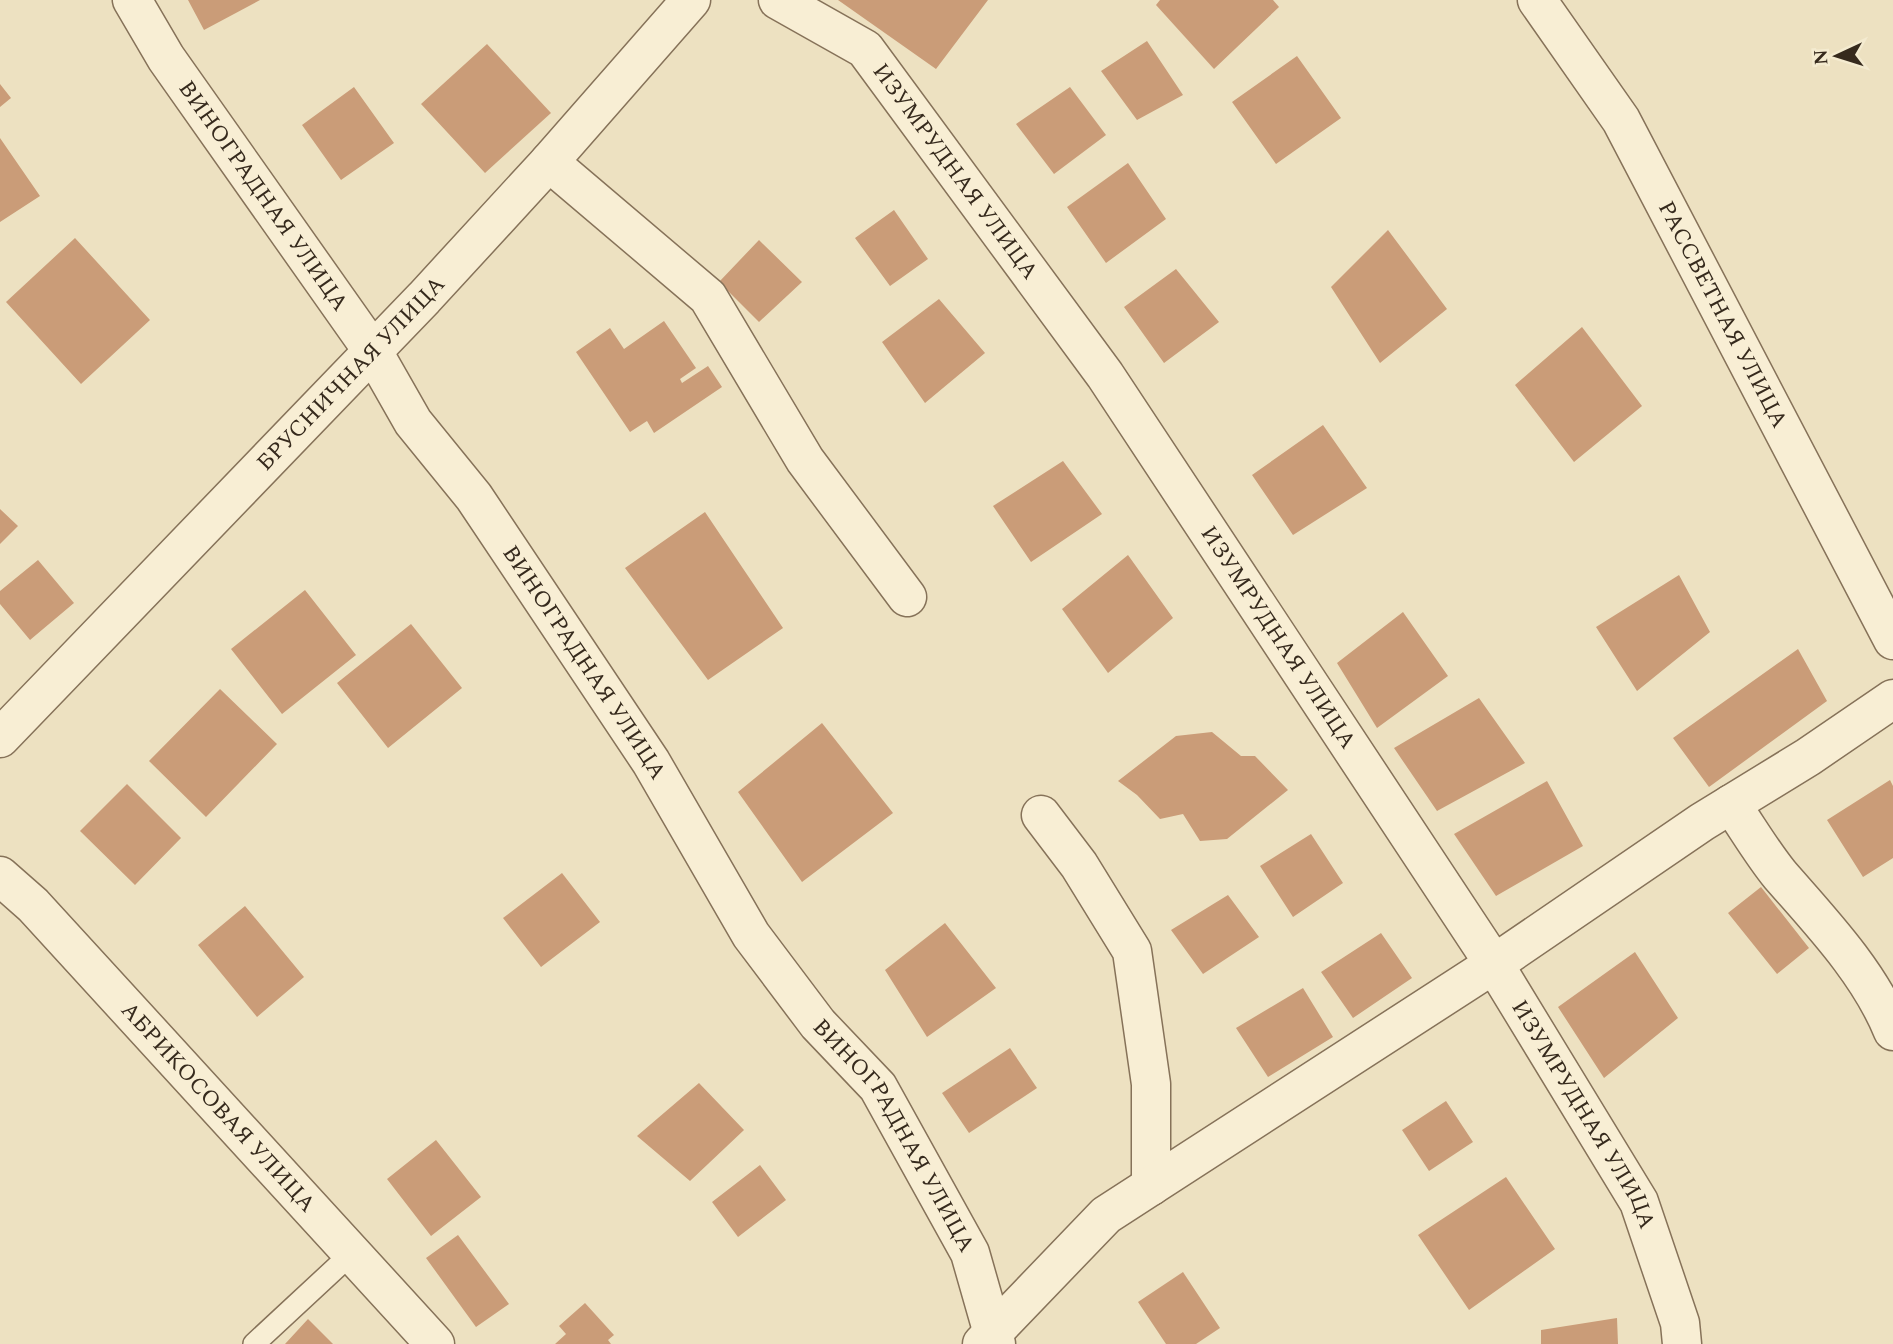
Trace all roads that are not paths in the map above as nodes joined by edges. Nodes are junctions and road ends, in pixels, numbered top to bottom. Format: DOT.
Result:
graph roads {
  1 [pos="132,0"];
  2 [pos="691,0"];
  3 [pos="778,0"];
  4 [pos="1536,0"];
  5 [pos="549,162"];
  6 [pos="372,350"];
  7 [pos="907,597"];
  8 [pos="1893,640"];
  9 [pos="1893,699"];
  10 [pos="0,738"];
  11 [pos="1731,804"];
  12 [pos="1041,815"];
  13 [pos="0,876"];
  14 [pos="1494,964"];
  15 [pos="1893,1031"];
  16 [pos="1151,1186"];
  17 [pos="352,1253"];
  18 [pos="990,1340"];
  19 [pos="254,1344"];
  20 [pos="435,1344"];
  21 [pos="1682,1344"];
  1 -- 6 [label="street, ВИНОГРАДНАЯ УЛИЦА"];
  2 -- 5 [label="street, БРУСНИЧНАЯ УЛИЦА"];
  3 -- 14 [label="street, ИЗУМРУДНАЯ УЛИЦА"];
  4 -- 8 [label="street, РАССВЕТНАЯ УЛИЦА"];
  5 -- 6 [label="street, БРУСНИЧНАЯ УЛИЦА"];
  5 -- 7 [label="street"];
  6 -- 10 [label="street, БРУСНИЧНАЯ УЛИЦА"];
  6 -- 18 [label="street, ВИНОГРАДНАЯ УЛИЦА"];
  9 -- 11 [label="street"];
  11 -- 14 [label="street"];
  11 -- 15 [label="street"];
  12 -- 16 [label="street"];
  13 -- 17 [label="street, АБРИКОСОВАЯ УЛИЦА"];
  14 -- 16 [label="street"];
  14 -- 21 [label="street, ИЗУМРУДНАЯ УЛИЦА"];
  16 -- 18 [label="street"];
  17 -- 19 [label="lane"];
  17 -- 20 [label="street, АБРИКОСОВАЯ УЛИЦА"];
}
